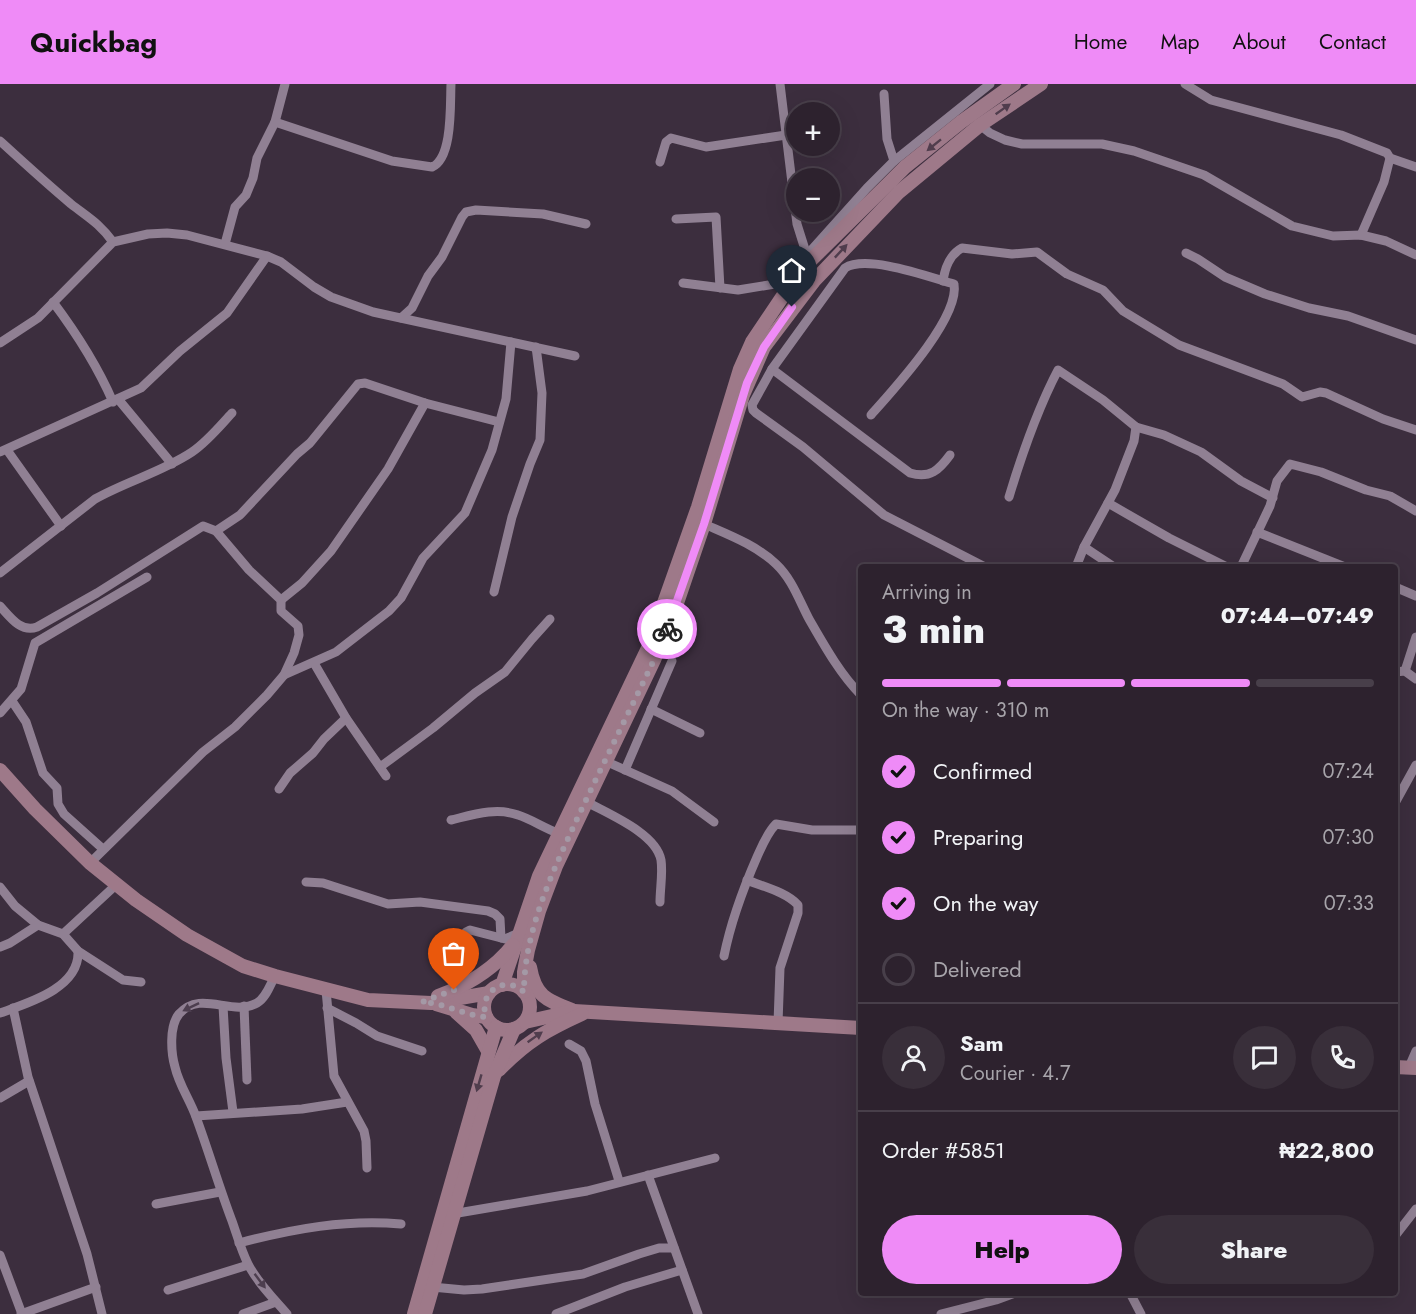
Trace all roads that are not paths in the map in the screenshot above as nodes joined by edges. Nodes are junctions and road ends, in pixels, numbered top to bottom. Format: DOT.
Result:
graph roads {
  1 [pos="285,84"];
  2 [pos="452,84"];
  3 [pos="780,84"];
  4 [pos="990,84"];
  5 [pos="1014,84"];
  6 [pos="1041,84"];
  7 [pos="1185,84"];
  8 [pos="884,94"];
  9 [pos="275,122"];
  10 [pos="980,125"];
  11 [pos="786,135"];
  12 [pos="0,141"];
  13 [pos="789,156"];
  14 [pos="1390,158"];
  15 [pos="894,161"];
  16 [pos="660,162"];
  17 [pos="1416,167"];
  18 [pos="676,219"];
  19 [pos="586,224"];
  20 [pos="1362,235"];
  21 [pos="113,242"];
  22 [pos="225,244"];
  23 [pos="1186,253"];
  24 [pos="1416,255"];
  25 [pos="267,256"];
  26 [pos="808,259"];
  27 [pos="793,281"];
  28 [pos="943,281"];
  29 [pos="683,283"];
  30 [pos="720,288"];
  31 [pos="53,302"];
  32 [pos="412,308"];
  33 [pos="401,318"];
  34 [pos="413,320"];
  35 [pos="1416,340"];
  36 [pos="511,342"];
  37 [pos="0,344"];
  38 [pos="536,347"];
  39 [pos="575,356"];
  40 [pos="772,369"];
  41 [pos="115,401"];
  42 [pos="425,403"];
  43 [pos="232,413"];
  44 [pos="872,416"];
  45 [pos="499,422"];
  46 [pos="1136,427"];
  47 [pos="1416,430"];
  48 [pos="3,451"];
  49 [pos="950,455"];
  50 [pos="171,464"];
  51 [pos="1009,497"];
  52 [pos="1273,498"];
  53 [pos="1108,503"];
  54 [pos="1416,511"];
  55 [pos="704,524"];
  56 [pos="61,526"];
  57 [pos="216,531"];
  58 [pos="1257,532"];
  59 [pos="1084,547"];
  60 [pos="979,564"];
  61 [pos="1077,564"];
  62 [pos="1110,564"];
  63 [pos="1221,564"];
  64 [pos="1242,564"];
  65 [pos="1337,564"];
  66 [pos="0,573"];
  67 [pos="147,577"];
  68 [pos="1398,588"];
  69 [pos="494,592"];
  70 [pos="1416,596"];
  71 [pos="281,600"];
  72 [pos="0,606"];
  73 [pos="550,620"];
  74 [pos="1416,637"];
  75 [pos="672,662"];
  76 [pos="314,663"];
  77 [pos="1400,672"];
  78 [pos="284,675"];
  79 [pos="1416,679"];
  80 [pos="858,691"];
  81 [pos="12,701"];
  82 [pos="651,709"];
  83 [pos="0,712"];
  84 [pos="346,718"];
  85 [pos="700,733"];
  86 [pos="605,761"];
  87 [pos="1416,765"];
  88 [pos="380,767"];
  89 [pos="0,770"];
  90 [pos="625,770"];
  91 [pos="386,776"];
  92 [pos="279,789"];
  93 [pos="1398,798"];
  94 [pos="585,801"];
  95 [pos="451,820"];
  96 [pos="714,822"];
  97 [pos="858,830"];
  98 [pos="558,833"];
  99 [pos="103,849"];
  100 [pos="90,863"];
  101 [pos="747,880"];
  102 [pos="306,882"];
  103 [pos="117,884"];
  104 [pos="0,887"];
  105 [pos="660,902"];
  106 [pos="38,925"];
  107 [pos="63,934"];
  108 [pos="519,936"];
  109 [pos="501,938"];
  110 [pos="0,947"];
  111 [pos="528,950"];
  112 [pos="78,951"];
  113 [pos="724,956"];
  114 [pos="456,964"];
  115 [pos="275,976"];
  116 [pos="141,982"];
  117 [pos="502,985"];
  118 [pos="326,990"];
  119 [pos="489,993"];
  120 [pos="526,994"];
  121 [pos="426,1002"];
  122 [pos="223,1006"];
  123 [pos="244,1006"];
  124 [pos="14,1008"];
  125 [pos="327,1008"];
  126 [pos="452,1009"];
  127 [pos="575,1012"];
  128 [pos="0,1013"];
  129 [pos="491,1022"];
  130 [pos="778,1023"];
  131 [pos="520,1025"];
  132 [pos="858,1028"];
  133 [pos="569,1044"];
  134 [pos="422,1051"];
  135 [pos="488,1051"];
  136 [pos="1416,1051"];
  137 [pos="1407,1067"];
  138 [pos="494,1076"];
  139 [pos="247,1080"];
  140 [pos="29,1081"];
  141 [pos="0,1098"];
  142 [pos="347,1102"];
  143 [pos="233,1112"];
  144 [pos="196,1116"];
  145 [pos="715,1158"];
  146 [pos="367,1168"];
  147 [pos="648,1175"];
  148 [pos="619,1181"];
  149 [pos="220,1192"];
  150 [pos="156,1204"];
  151 [pos="1416,1209"];
  152 [pos="452,1214"];
  153 [pos="401,1224"];
  154 [pos="1398,1232"];
  155 [pos="239,1243"];
  156 [pos="674,1248"];
  157 [pos="0,1255"];
  158 [pos="248,1265"];
  159 [pos="682,1270"];
  160 [pos="96,1287"];
  161 [pos="432,1287"];
  162 [pos="168,1290"];
  163 [pos="1007,1296"];
  164 [pos="1132,1296"];
  165 [pos="276,1302"];
  166 [pos="22,1314"];
  167 [pos="102,1314"];
  168 [pos="243,1314"];
  169 [pos="287,1314"];
  170 [pos="414,1314"];
  171 [pos="425,1314"];
  172 [pos="556,1314"];
  173 [pos="698,1314"];
  174 [pos="941,1314"];
  175 [pos="1141,1314"];
  1 -- 9 [label="street"];
  2 -- 9 [label="street"];
  3 -- 11 [label="street"];
  4 -- 15 [label="street"];
  5 -- 26 [label="main road, one-way"];
  10 -- 6 [label="main road, one-way"];
  7 -- 14 [label="street"];
  8 -- 15 [label="street"];
  9 -- 22 [label="street"];
  10 -- 20 [label="street"];
  55 -- 10 [label="main road, one-way"];
  11 -- 16 [label="street"];
  12 -- 21 [label="street"];
  13 -- 26 [label="street"];
  14 -- 17 [label="street"];
  14 -- 20 [label="street"];
  15 -- 26 [label="street"];
  18 -- 30 [label="street"];
  19 -- 32 [label="street"];
  20 -- 24 [label="street"];
  21 -- 22 [label="street"];
  21 -- 31 [label="street"];
  22 -- 25 [label="street"];
  23 -- 35 [label="street"];
  25 -- 33 [label="street"];
  25 -- 41 [label="street"];
  26 -- 27 [label="main road"];
  27 -- 30 [label="street"];
  27 -- 98 [label="main road"];
  28 -- 40 [label="street"];
  28 -- 44 [label="street"];
  28 -- 47 [label="street"];
  29 -- 30 [label="street"];
  31 -- 37 [label="street"];
  31 -- 41 [label="street"];
  32 -- 33 [label="street"];
  32 -- 34 [label="street"];
  33 -- 34 [label="street"];
  34 -- 36 [label="street"];
  36 -- 38 [label="street"];
  36 -- 45 [label="street"];
  38 -- 39 [label="street"];
  38 -- 69 [label="street"];
  40 -- 49 [label="street"];
  40 -- 60 [label="street"];
  41 -- 48 [label="street"];
  41 -- 50 [label="street"];
  42 -- 45 [label="street"];
  42 -- 57 [label="street"];
  42 -- 71 [label="street"];
  43 -- 50 [label="street"];
  45 -- 76 [label="street"];
  46 -- 51 [label="street"];
  46 -- 52 [label="street"];
  46 -- 53 [label="street"];
  48 -- 56 [label="street"];
  50 -- 56 [label="street"];
  52 -- 54 [label="street"];
  52 -- 58 [label="street"];
  53 -- 59 [label="street"];
  53 -- 63 [label="street"];
  55 -- 80 [label="street"];
  55 -- 86 [label="main road"];
  56 -- 66 [label="street"];
  57 -- 71 [label="street"];
  57 -- 72 [label="street"];
  58 -- 64 [label="street"];
  58 -- 65 [label="street"];
  59 -- 61 [label="street"];
  59 -- 62 [label="street"];
  67 -- 81 [label="street"];
  68 -- 70 [label="street"];
  71 -- 78 [label="street"];
  73 -- 88 [label="street"];
  74 -- 77 [label="street"];
  75 -- 82 [label="street"];
  76 -- 78 [label="street"];
  76 -- 84 [label="street"];
  77 -- 79 [label="street"];
  78 -- 99 [label="street"];
  81 -- 83 [label="street"];
  81 -- 99 [label="street"];
  82 -- 85 [label="street"];
  82 -- 90 [label="street"];
  84 -- 88 [label="street"];
  84 -- 92 [label="street"];
  86 -- 90 [label="street"];
  86 -- 94 [label="main road"];
  87 -- 93 [label="street"];
  88 -- 91 [label="street"];
  89 -- 100 [label="main road"];
  90 -- 96 [label="street"];
  94 -- 105 [label="street"];
  94 -- 111 [label="main road"];
  95 -- 98 [label="street"];
  97 -- 101 [label="street"];
  98 -- 108 [label="main road"];
  99 -- 100 [label="street"];
  100 -- 103 [label="main road"];
  101 -- 113 [label="street"];
  101 -- 130 [label="street"];
  102 -- 109 [label="street"];
  103 -- 107 [label="street"];
  103 -- 115 [label="main road"];
  104 -- 106 [label="street"];
  106 -- 107 [label="street"];
  106 -- 110 [label="street"];
  107 -- 112 [label="street"];
  108 -- 109 [label="street"];
  108 -- 117 [label="main road"];
  108 -- 121 [label="main road"];
  109 -- 114 [label="street"];
  111 -- 120 [label="main road"];
  111 -- 127 [label="main road"];
  112 -- 116 [label="street"];
  112 -- 124 [label="street"];
  115 -- 118 [label="main road"];
  115 -- 123 [label="street"];
  117 -- 119 [label="main road"];
  117 -- 120 [label="main road"];
  118 -- 121 [label="main road"];
  118 -- 125 [label="street"];
  119 -- 121 [label="main road"];
  119 -- 129 [label="main road"];
  120 -- 127 [label="main road"];
  120 -- 131 [label="main road"];
  121 -- 126 [label="main road"];
  122 -- 123 [label="street"];
  122 -- 143 [label="street"];
  122 -- 144 [label="street, one-way"];
  123 -- 139 [label="street"];
  124 -- 128 [label="street"];
  124 -- 140 [label="street"];
  125 -- 134 [label="street"];
  125 -- 142 [label="street"];
  126 -- 129 [label="main road"];
  126 -- 135 [label="main road"];
  127 -- 130 [label="main road"];
  127 -- 131 [label="main road"];
  138 -- 127 [label="main road, one-way"];
  129 -- 131 [label="main road"];
  129 -- 135 [label="main road"];
  130 -- 132 [label="main road"];
  131 -- 138 [label="main road"];
  133 -- 148 [label="street"];
  135 -- 170 [label="main road, one-way"];
  136 -- 137 [label="street"];
  138 -- 152 [label="main road"];
  140 -- 141 [label="street"];
  140 -- 160 [label="street"];
  142 -- 143 [label="street"];
  142 -- 146 [label="street"];
  143 -- 144 [label="street"];
  144 -- 149 [label="street"];
  145 -- 147 [label="street"];
  147 -- 148 [label="street"];
  147 -- 156 [label="street"];
  148 -- 152 [label="street"];
  149 -- 150 [label="street"];
  149 -- 155 [label="street"];
  151 -- 154 [label="street"];
  152 -- 161 [label="main road"];
  153 -- 155 [label="street"];
  155 -- 158 [label="street"];
  156 -- 159 [label="street"];
  156 -- 161 [label="street"];
  157 -- 166 [label="street"];
  158 -- 162 [label="street"];
  158 -- 165 [label="street, one-way"];
  159 -- 172 [label="street"];
  159 -- 173 [label="street"];
  160 -- 166 [label="street"];
  160 -- 167 [label="street"];
  161 -- 171 [label="main road"];
  163 -- 174 [label="street"];
  164 -- 175 [label="street"];
  165 -- 168 [label="street"];
  165 -- 169 [label="street"];
}
